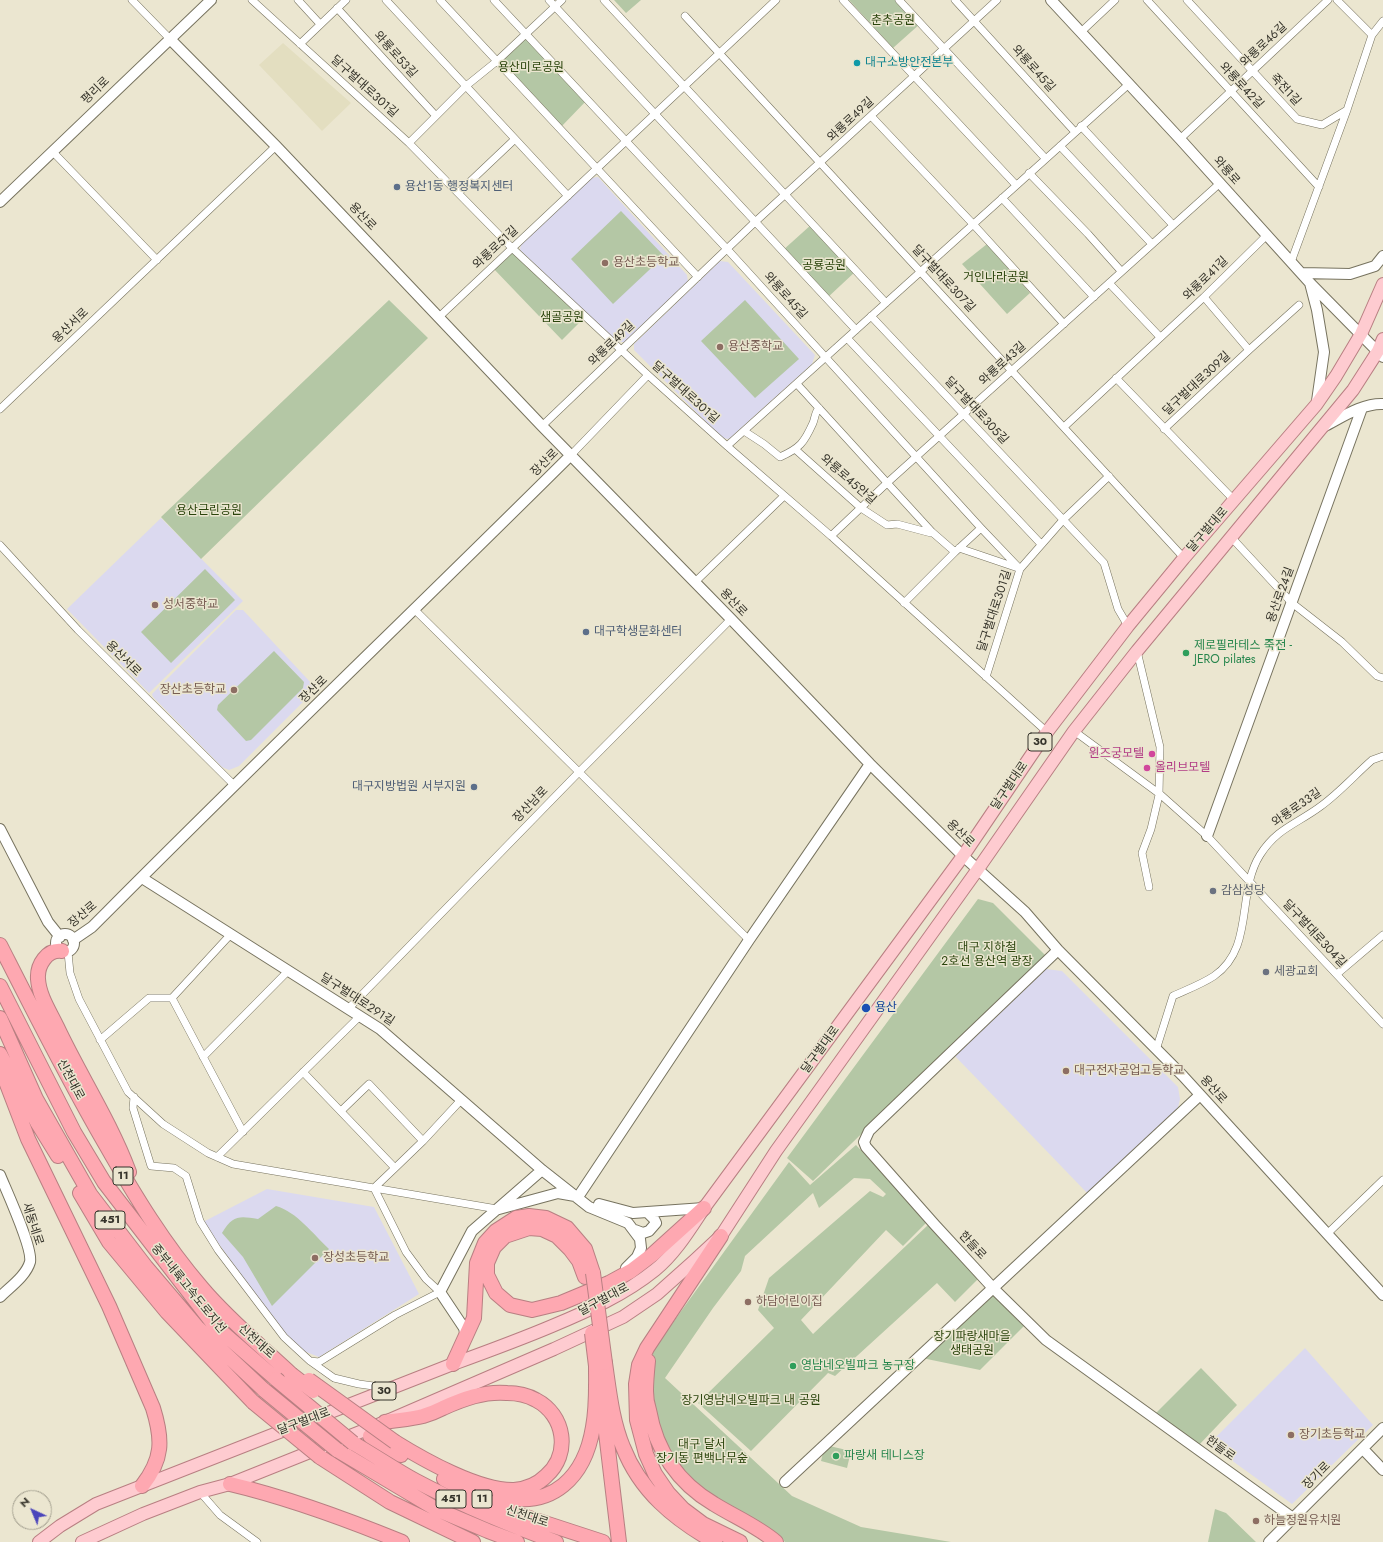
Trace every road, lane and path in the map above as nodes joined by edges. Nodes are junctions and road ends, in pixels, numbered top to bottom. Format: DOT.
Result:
graph roads {
  1 [pos="132,0"];
  2 [pos="211,0"];
  3 [pos="252,0"];
  4 [pos="298,0"];
  5 [pos="345,0"];
  6 [pos="386,0"];
  7 [pos="440,0"];
  8 [pos="494,0"];
  9 [pos="549,0"];
  10 [pos="562,0"];
  11 [pos="604,0"];
  12 [pos="776,0"];
  13 [pos="843,0"];
  14 [pos="900,0"];
  15 [pos="955,0"];
  16 [pos="997,0"];
  17 [pos="1051,0"];
  18 [pos="1115,0"];
  19 [pos="1147,0"];
  20 [pos="1188,0"];
  21 [pos="1328,0"];
  22 [pos="1337,0"];
  23 [pos="555,7"];
  24 [pos="337,8"];
  25 [pos="685,16"];
  26 [pos="974,21"];
  27 [pos="1383,22"];
  28 [pos="320,24"];
  29 [pos="1081,32"];
  30 [pos="526,34"];
  31 [pos="1372,35"];
  32 [pos="170,39"];
  33 [pos="300,44"];
  34 [pos="944,48"];
  35 [pos="720,52"];
  36 [pos="496,61"];
  37 [pos="1252,70"];
  38 [pos="914,76"];
  39 [pos="1129,84"];
  40 [pos="466,86"];
  41 [pos="685,86"];
  42 [pos="1231,91"];
  43 [pos="1347,110"];
  44 [pos="656,114"];
  45 [pos="436,116"];
  46 [pos="871,116"];
  47 [pos="1082,126"];
  48 [pos="1075,132"];
  49 [pos="515,139"];
  50 [pos="1180,139"];
  51 [pos="627,141"];
  52 [pos="409,143"];
  53 [pos="276,146"];
  54 [pos="1060,146"];
  55 [pos="52,151"];
  56 [pos="1045,158"];
  57 [pos="821,162"];
  58 [pos="597,168"];
  59 [pos="1029,173"];
  60 [pos="1219,184"];
  61 [pos="1016,185"];
  62 [pos="1319,186"];
  63 [pos="458,193"];
  64 [pos="785,195"];
  65 [pos="568,196"];
  66 [pos="1002,198"];
  67 [pos="0,202"];
  68 [pos="755,222"];
  69 [pos="973,224"];
  70 [pos="1173,225"];
  71 [pos="1266,236"];
  72 [pos="1152,244"];
  73 [pos="512,248"];
  74 [pos="727,249"];
  75 [pos="1383,256"];
  76 [pos="157,260"];
  77 [pos="1291,262"];
  78 [pos="1121,271"];
  79 [pos="921,272"];
  80 [pos="1302,273"];
  81 [pos="698,277"];
  82 [pos="1109,283"];
  83 [pos="1310,283"];
  84 [pos="1383,284"];
  85 [pos="1094,297"];
  86 [pos="1204,297"];
  87 [pos="886,303"];
  88 [pos="1299,305"];
  89 [pos="871,316"];
  90 [pos="439,317"];
  91 [pos="1064,324"];
  92 [pos="856,330"];
  93 [pos="1361,334"];
  94 [pos="1160,337"];
  95 [pos="847,338"];
  96 [pos="1383,339"];
  97 [pos="622,350"];
  98 [pos="1249,350"];
  99 [pos="1380,354"];
  100 [pos="826,358"];
  101 [pos="1012,371"];
  102 [pos="648,375"];
  103 [pos="1116,378"];
  104 [pos="797,384"];
  105 [pos="1383,404"];
  106 [pos="1316,405"];
  107 [pos="819,408"];
  108 [pos="1362,408"];
  109 [pos="0,409"];
  110 [pos="964,414"];
  111 [pos="542,426"];
  112 [pos="1064,427"];
  113 [pos="1323,427"];
  114 [pos="1164,429"];
  115 [pos="744,431"];
  116 [pos="939,437"];
  117 [pos="727,446"];
  118 [pos="796,450"];
  119 [pos="571,455"];
  120 [pos="916,458"];
  121 [pos="1109,476"];
  122 [pos="887,483"];
  123 [pos="784,496"];
  124 [pos="1234,500"];
  125 [pos="861,508"];
  126 [pos="1063,520"];
  127 [pos="981,528"];
  128 [pos="933,534"];
  129 [pos="831,536"];
  130 [pos="1232,537"];
  131 [pos="1041,544"];
  132 [pos="0,545"];
  133 [pos="957,550"];
  134 [pos="1184,558"];
  135 [pos="1020,568"];
  136 [pos="696,582"];
  137 [pos="904,603"];
  138 [pos="1292,603"];
  139 [pos="415,610"];
  140 [pos="731,619"];
  141 [pos="1128,626"];
  142 [pos="1137,651"];
  143 [pos="986,677"];
  144 [pos="1383,678"];
  145 [pos="1074,731"];
  146 [pos="1047,732"];
  147 [pos="1383,756"];
  148 [pos="870,764"];
  149 [pos="579,772"];
  150 [pos="234,785"];
  151 [pos="1159,794"];
  152 [pos="0,829"];
  153 [pos="1207,836"];
  154 [pos="963,856"];
  155 [pos="978,869"];
  156 [pos="142,878"];
  157 [pos="1248,880"];
  158 [pos="1149,887"];
  159 [pos="231,934"];
  160 [pos="1383,935"];
  161 [pos="60,937"];
  162 [pos="73,940"];
  163 [pos="749,940"];
  164 [pos="0,945"];
  165 [pos="1058,950"];
  166 [pos="65,951"];
  167 [pos="288,971"];
  168 [pos="1337,974"];
  169 [pos="0,986"];
  170 [pos="172,998"];
  171 [pos="348,1009"];
  172 [pos="360,1016"];
  173 [pos="0,1018"];
  174 [pos="1383,1024"];
  175 [pos="100,1040"];
  176 [pos="1156,1050"];
  177 [pos="0,1054"];
  178 [pos="203,1058"];
  179 [pos="0,1066"];
  180 [pos="303,1072"];
  181 [pos="1200,1095"];
  182 [pos="134,1097"];
  183 [pos="461,1100"];
  184 [pos="341,1112"];
  185 [pos="243,1132"];
  186 [pos="423,1141"];
  187 [pos="217,1157"];
  188 [pos="395,1168"];
  189 [pos="542,1170"];
  190 [pos="0,1175"];
  191 [pos="1383,1180"];
  192 [pos="374,1188"];
  193 [pos="578,1197"];
  194 [pos="704,1208"];
  195 [pos="497,1209"];
  196 [pos="143,1210"];
  197 [pos="648,1212"];
  198 [pos="635,1230"];
  199 [pos="1327,1234"];
  200 [pos="721,1236"];
  201 [pos="589,1275"];
  202 [pos="609,1283"];
  203 [pos="202,1288"];
  204 [pos="993,1288"];
  205 [pos="440,1292"];
  206 [pos="1383,1295"];
  207 [pos="0,1297"];
  208 [pos="660,1329"];
  209 [pos="466,1337"];
  210 [pos="310,1361"];
  211 [pos="453,1364"];
  212 [pos="600,1364"];
  213 [pos="392,1388"];
  214 [pos="384,1422"];
  215 [pos="1383,1428"];
  216 [pos="1363,1449"];
  217 [pos="1383,1470"];
  218 [pos="461,1477"];
  219 [pos="785,1482"];
  220 [pos="230,1484"];
  221 [pos="142,1486"];
  222 [pos="200,1492"];
  223 [pos="390,1502"];
  224 [pos="1293,1518"];
  225 [pos="39,1542"];
  226 [pos="82,1542"];
  227 [pos="257,1542"];
  228 [pos="402,1542"];
  229 [pos="452,1542"];
  230 [pos="473,1542"];
  231 [pos="517,1542"];
  232 [pos="556,1542"];
  233 [pos="603,1542"];
  234 [pos="619,1542"];
  235 [pos="715,1542"];
  236 [pos="740,1542"];
  237 [pos="776,1542"];
  238 [pos="1269,1542"];
  1 -- 32 [label="street, 용산로"];
  2 -- 32 [label="street, 평리로"];
  3 -- 33 [label="street, 달구벌대로301길"];
  4 -- 28 [label="street"];
  5 -- 24 [label="street"];
  6 -- 40 [label="street"];
  7 -- 36 [label="street"];
  8 -- 30 [label="street"];
  9 -- 23 [label="street"];
  10 -- 23 [label="street"];
  11 -- 41 [label="street"];
  12 -- 35 [label="street, 와룡로51길"];
  13 -- 38 [label="street"];
  14 -- 34 [label="street"];
  15 -- 26 [label="street"];
  16 -- 26 [label="street, 와룡로49길"];
  17 -- 29 [label="street, 와룡로"];
  18 -- 29 [label="street"];
  19 -- 42 [label="street, 와룡로42길"];
  20 -- 37 [label="street, 죽전1길"];
  21 -- 37 [label="street, 와룡로46길"];
  22 -- 31 [label="street"];
  23 -- 30 [label="street"];
  23 -- 44 [label="street"];
  24 -- 28 [label="street"];
  24 -- 45 [label="street, 와룡로53길"];
  25 -- 35 [label="street, 달구벌대로307길"];
  26 -- 34 [label="street, 와룡로49길"];
  26 -- 48 [label="street, 와룡로45길"];
  27 -- 31 [label="street"];
  28 -- 33 [label="street"];
  29 -- 39 [label="street, 와룡로"];
  30 -- 36 [label="street"];
  30 -- 51 [label="street"];
  31 -- 43 [label="street"];
  32 -- 53 [label="street, 용산로"];
  32 -- 55 [label="street, 평리로"];
  33 -- 52 [label="street, 달구벌대로301길"];
  34 -- 38 [label="street, 와룡로49길"];
  34 -- 56 [label="street"];
  35 -- 41 [label="street, 와룡로51길"];
  35 -- 57 [label="street, 달구벌대로307길"];
  36 -- 40 [label="street"];
  36 -- 58 [label="street"];
  37 -- 42 [label="street, 와룡로46길"];
  37 -- 43 [label="street, 죽전1길"];
  38 -- 46 [label="street, 와룡로49길"];
  38 -- 61 [label="street"];
  39 -- 47 [label="street"];
  39 -- 50 [label="street, 와룡로"];
  40 -- 45 [label="street"];
  40 -- 49 [label="street"];
  41 -- 44 [label="street, 와룡로51길"];
  41 -- 64 [label="street"];
  42 -- 50 [label="street, 와룡로46길"];
  42 -- 62 [label="street, 와룡로42길"];
  43 -- 62 [label="street"];
  44 -- 51 [label="street, 와룡로51길"];
  44 -- 68 [label="street"];
  45 -- 52 [label="street"];
  46 -- 57 [label="street, 와룡로49길"];
  46 -- 69 [label="street"];
  47 -- 48 [label="street"];
  47 -- 70 [label="street"];
  48 -- 54 [label="street"];
  49 -- 63 [label="street"];
  49 -- 65 [label="street"];
  50 -- 60 [label="street, 와룡로"];
  51 -- 58 [label="street, 와룡로51길"];
  51 -- 74 [label="street"];
  52 -- 63 [label="street, 달구벌대로301길"];
  53 -- 76 [label="street, 용산서로"];
  53 -- 90 [label="street, 용산로"];
  54 -- 56 [label="street"];
  54 -- 72 [label="street"];
  55 -- 67 [label="street, 평리로"];
  55 -- 76 [label="street"];
  56 -- 59 [label="street"];
  57 -- 64 [label="street, 와룡로49길"];
  57 -- 79 [label="street, 달구벌대로307길"];
  58 -- 65 [label="street, 와룡로51길"];
  58 -- 81 [label="street"];
  59 -- 61 [label="street"];
  59 -- 78 [label="street"];
  60 -- 70 [label="street, 와룡로43길"];
  60 -- 71 [label="street, 와룡로"];
  61 -- 66 [label="street"];
  62 -- 77 [label="street"];
  63 -- 73 [label="street, 달구벌대로301길"];
  64 -- 68 [label="street, 와룡로49길"];
  64 -- 87 [label="street"];
  65 -- 73 [label="street, 와룡로51길"];
  66 -- 69 [label="street"];
  66 -- 85 [label="street"];
  68 -- 74 [label="street, 와룡로49길"];
  68 -- 92 [label="street"];
  69 -- 79 [label="street"];
  69 -- 91 [label="street"];
  70 -- 72 [label="street, 와룡로43길"];
  71 -- 77 [label="street, 와룡로"];
  71 -- 86 [label="street, 와룡로41길"];
  72 -- 78 [label="street, 와룡로43길"];
  73 -- 90 [label="street, 와룡로51길"];
  73 -- 97 [label="street, 달구벌대로301길"];
  74 -- 81 [label="street, 와룡로49길"];
  74 -- 100 [label="street, 와룡로45길"];
  75 -- 80 [label="street"];
  76 -- 109 [label="street, 용산서로"];
  77 -- 80 [label="street, 와룡로"];
  78 -- 82 [label="street, 와룡로43길"];
  79 -- 87 [label="street"];
  79 -- 101 [label="street, 달구벌대로307길"];
  80 -- 83 [label="street, 와룡로"];
  81 -- 97 [label="street, 와룡로49길"];
  82 -- 85 [label="street, 와룡로43길"];
  82 -- 94 [label="street"];
  83 -- 93 [label="street, 와룡로"];
  83 -- 106 [label="street"];
  84 -- 93 [label="main road, 달구벌대로 / 30"];
  85 -- 91 [label="street, 와룡로43길"];
  86 -- 94 [label="street, 와룡로41길"];
  86 -- 98 [label="street"];
  87 -- 89 [label="street"];
  88 -- 98 [label="street, 달구벌대로309길"];
  89 -- 92 [label="street"];
  89 -- 110 [label="street, 달구벌대로305길"];
  90 -- 111 [label="street, 용산로"];
  91 -- 101 [label="street, 와룡로43길"];
  92 -- 95 [label="street"];
  93 -- 99 [label="street, 와룡로"];
  93 -- 106 [label="main road, 달구벌대로 / 30"];
  94 -- 103 [label="street, 와룡로41길"];
  95 -- 100 [label="street"];
  95 -- 116 [label="street"];
  96 -- 99 [label="main road, 달구벌대로 / 30"];
  97 -- 102 [label="street, 달구벌대로301길"];
  97 -- 111 [label="street, 와룡로49길"];
  98 -- 114 [label="street, 달구벌대로309길"];
  99 -- 113 [label="main road, 달구벌대로 / 30"];
  100 -- 104 [label="street"];
  100 -- 120 [label="street"];
  101 -- 110 [label="street, 와룡로43길"];
  101 -- 112 [label="street, 달구벌대로307길"];
  102 -- 117 [label="street, 달구벌대로301길"];
  102 -- 119 [label="street"];
  103 -- 112 [label="street, 와룡로41길"];
  103 -- 114 [label="street"];
  104 -- 107 [label="street"];
  104 -- 115 [label="street"];
  105 -- 108 [label="street"];
  106 -- 124 [label="main road, 달구벌대로 / 30"];
  107 -- 118 [label="street"];
  107 -- 122 [label="street"];
  108 -- 113 [label="street"];
  108 -- 138 [label="street, 용산로24길"];
  110 -- 116 [label="street, 와룡로43길"];
  110 -- 126 [label="street, 달구벌대로305길"];
  111 -- 119 [label="street, 용산로"];
  112 -- 121 [label="street, 달구벌대로307길"];
  113 -- 130 [label="main road, 달구벌대로 / 30"];
  114 -- 124 [label="street, 달구벌대로309길"];
  115 -- 117 [label="street"];
  115 -- 118 [label="street"];
  116 -- 120 [label="street, 와룡로43길"];
  116 -- 131 [label="street"];
  117 -- 123 [label="street, 달구벌대로301길"];
  118 -- 125 [label="street, 와룡로45안길"];
  119 -- 136 [label="street, 용산로"];
  119 -- 139 [label="street, 장산로"];
  120 -- 122 [label="street, 와룡로43길"];
  120 -- 127 [label="street"];
  121 -- 126 [label="street"];
  121 -- 134 [label="street, 달구벌대로307길"];
  122 -- 125 [label="street, 와룡로43길"];
  122 -- 128 [label="street"];
  123 -- 129 [label="street, 달구벌대로301길"];
  123 -- 136 [label="street"];
  124 -- 134 [label="main road, 달구벌대로 / 30"];
  125 -- 128 [label="street, 와룡로45안길"];
  125 -- 129 [label="street, 와룡로43길"];
  126 -- 131 [label="street, 달구벌대로301길"];
  126 -- 141 [label="street, 달구벌대로305길"];
  127 -- 133 [label="street"];
  127 -- 135 [label="street"];
  128 -- 133 [label="street"];
  129 -- 137 [label="street, 달구벌대로301길"];
  130 -- 138 [label="street"];
  130 -- 142 [label="main road, 달구벌대로 / 30"];
  131 -- 135 [label="street, 달구벌대로301길"];
  132 -- 150 [label="street, 용산서로"];
  133 -- 135 [label="street"];
  133 -- 137 [label="street"];
  134 -- 141 [label="main road, 달구벌대로 / 30"];
  135 -- 143 [label="street, 달구벌대로301길"];
  136 -- 140 [label="street, 용산로"];
  137 -- 143 [label="street, 달구벌대로301길"];
  138 -- 144 [label="street"];
  138 -- 153 [label="street, 용산로24길"];
  139 -- 149 [label="street"];
  139 -- 150 [label="street, 장산로"];
  140 -- 148 [label="street, 용산로"];
  140 -- 149 [label="street, 장산남로"];
  141 -- 146 [label="main road, 달구벌대로 / 30"];
  142 -- 145 [label="main road, 달구벌대로 / 30"];
  142 -- 151 [label="street"];
  143 -- 146 [label="street, 달구벌대로301길"];
  145 -- 151 [label="street"];
  145 -- 155 [label="main road, 달구벌대로 / 30"];
  146 -- 154 [label="main road, 달구벌대로 / 30"];
  147 -- 157 [label="street, 와룡로33길"];
  148 -- 154 [label="street, 용산로"];
  148 -- 163 [label="street"];
  149 -- 163 [label="street"];
  149 -- 171 [label="street, 장산남로"];
  150 -- 156 [label="street, 장산로"];
  151 -- 153 [label="street, 달구벌대로304길"];
  151 -- 158 [label="street"];
  152 -- 161 [label="street, 장산로"];
  153 -- 157 [label="street, 달구벌대로304길"];
  154 -- 155 [label="street, 용산로"];
  154 -- 194 [label="main road, 달구벌대로 / 30"];
  155 -- 165 [label="street, 용산로"];
  155 -- 200 [label="main road, 달구벌대로 / 30"];
  156 -- 159 [label="street, 달구벌대로291길"];
  156 -- 162 [label="street, 장산로"];
  157 -- 168 [label="street, 달구벌대로304길"];
  157 -- 176 [label="street, 와룡로33길"];
  159 -- 167 [label="street, 달구벌대로291길"];
  159 -- 170 [label="street"];
  160 -- 168 [label="street"];
  161 -- 162 [label="street"];
  161 -- 166 [label="street"];
  162 -- 166 [label="street"];
  163 -- 193 [label="street"];
  164 -- 196 [label="highway, 신천대로 / 11"];
  165 -- 176 [label="street, 용산로"];
  165 -- 204 [label="street, 한들로"];
  166 -- 175 [label="street"];
  166 -- 196 [label="highway"];
  167 -- 171 [label="street, 달구벌대로291길"];
  167 -- 178 [label="street"];
  168 -- 174 [label="street, 달구벌대로304길"];
  169 -- 232 [label="highway, 중부내륙고속도로지선 / 451, bridge"];
  170 -- 175 [label="street"];
  170 -- 178 [label="street"];
  171 -- 172 [label="street, 달구벌대로291길"];
  172 -- 180 [label="street"];
  172 -- 183 [label="street, 달구벌대로291길"];
  173 -- 231 [label="highway, 중부내륙고속도로지선 / 451, bridge"];
  175 -- 182 [label="street"];
  176 -- 181 [label="street, 용산로"];
  177 -- 223 [label="highway, bridge"];
  178 -- 185 [label="street"];
  179 -- 221 [label="highway"];
  180 -- 184 [label="street"];
  180 -- 185 [label="street"];
  181 -- 199 [label="street, 용산로"];
  181 -- 204 [label="street"];
  182 -- 187 [label="street"];
  182 -- 210 [label="street"];
  183 -- 186 [label="street"];
  183 -- 189 [label="street, 달구벌대로291길"];
  184 -- 186 [label="street"];
  184 -- 188 [label="street"];
  185 -- 187 [label="street"];
  186 -- 188 [label="street"];
  187 -- 192 [label="street"];
  188 -- 192 [label="street"];
  189 -- 193 [label="street, 달구벌대로291길"];
  189 -- 195 [label="street"];
  190 -- 207 [label="street, 새동네로"];
  191 -- 199 [label="street"];
  192 -- 195 [label="street"];
  192 -- 205 [label="street"];
  193 -- 195 [label="street"];
  193 -- 197 [label="street"];
  193 -- 198 [label="street, 달구벌대로291길"];
  194 -- 197 [label="street"];
  194 -- 202 [label="highway"];
  194 -- 211 [label="main road, 달구벌대로 / 30"];
  195 -- 205 [label="street"];
  196 -- 203 [label="highway, 신천대로 / 11"];
  197 -- 198 [label="street"];
  198 -- 202 [label="street"];
  199 -- 206 [label="street, 용산로"];
  200 -- 208 [label="highway"];
  200 -- 214 [label="main road, 달구벌대로 / 30"];
  201 -- 202 [label="highway"];
  201 -- 209 [label="highway"];
  201 -- 212 [label="highway, bridge"];
  203 -- 218 [label="highway, bridge"];
  203 -- 233 [label="highway, 신천대로 / 11, bridge"];
  204 -- 219 [label="street"];
  204 -- 224 [label="street, 한들로"];
  205 -- 209 [label="street"];
  205 -- 210 [label="street"];
  208 -- 236 [label="highway"];
  208 -- 237 [label="highway"];
  209 -- 211 [label="highway"];
  210 -- 213 [label="street"];
  211 -- 213 [label="main road, 달구벌대로 / 30"];
  212 -- 218 [label="highway"];
  212 -- 234 [label="highway"];
  212 -- 235 [label="highway"];
  213 -- 221 [label="main road, 달구벌대로 / 30"];
  214 -- 218 [label="highway"];
  214 -- 220 [label="main road, 달구벌대로 / 30"];
  215 -- 216 [label="street, 장기로"];
  216 -- 217 [label="street"];
  216 -- 224 [label="street, 장기로"];
  220 -- 222 [label="main road, 달구벌대로 / 30"];
  220 -- 228 [label="highway"];
  221 -- 225 [label="main road, 달구벌대로 / 30"];
  222 -- 226 [label="main road, 달구벌대로 / 30"];
  222 -- 227 [label="street"];
  223 -- 229 [label="highway"];
  223 -- 230 [label="highway"];
  224 -- 238 [label="street, 장기로"];
}
